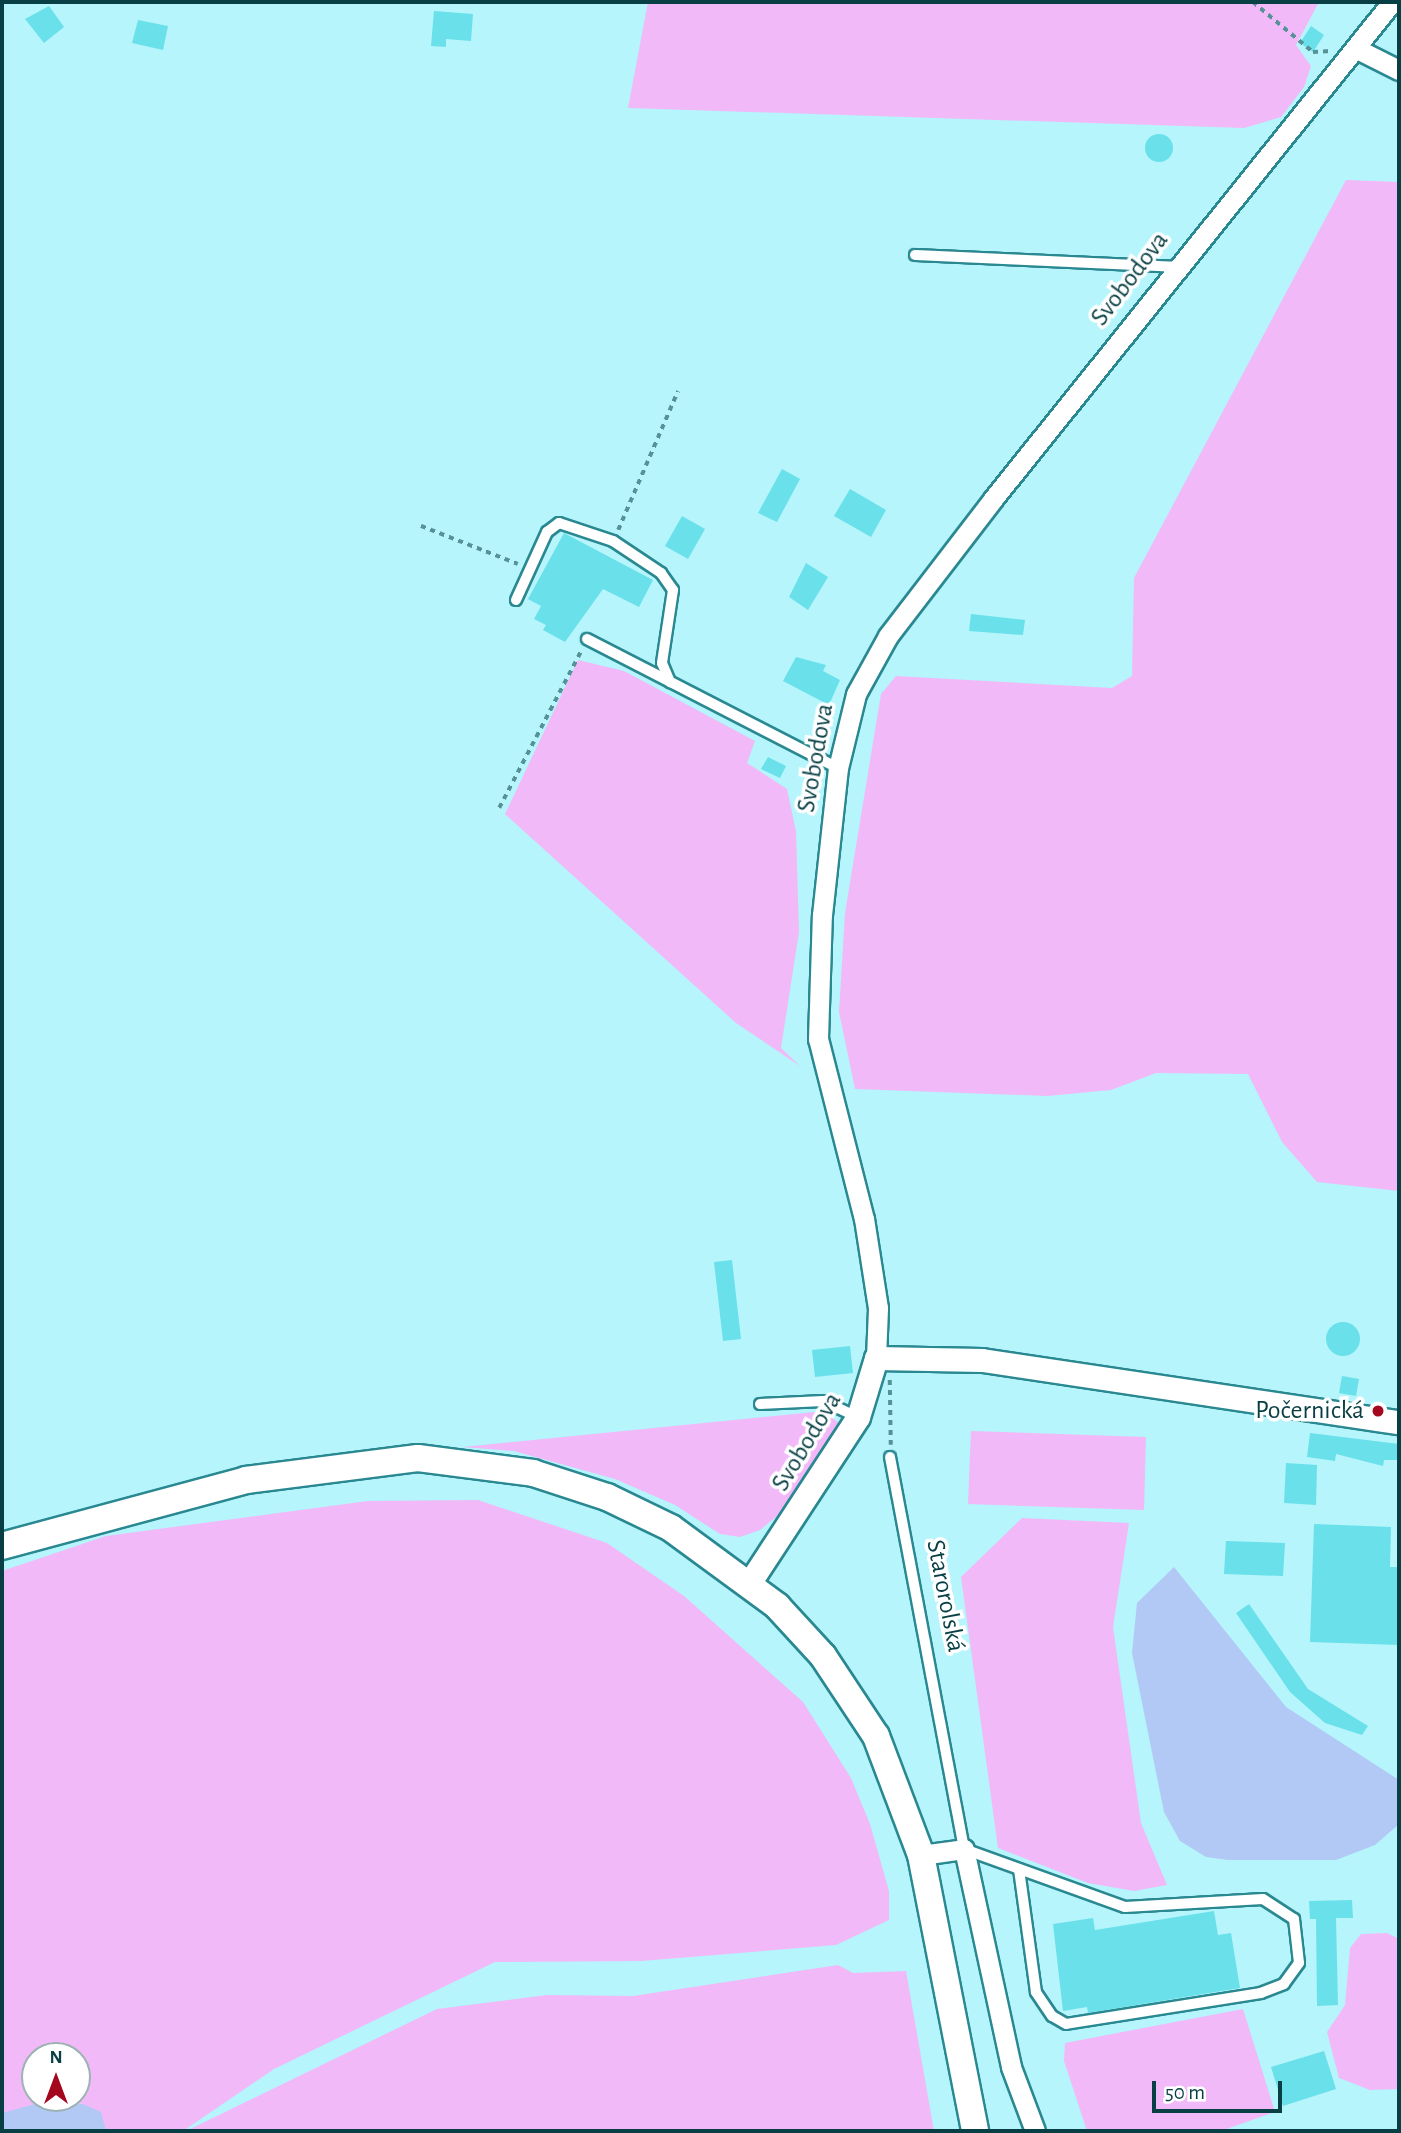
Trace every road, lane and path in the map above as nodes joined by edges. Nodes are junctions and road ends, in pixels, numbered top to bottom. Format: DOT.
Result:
graph roads {
  1 [pos="1253,2"];
  2 [pos="1392,2"];
  3 [pos="1359,50"];
  4 [pos="1399,70"];
  5 [pos="915,255"];
  6 [pos="1175,267"];
  7 [pos="678,391"];
  8 [pos="421,526"];
  9 [pos="613,541"];
  10 [pos="529,568"];
  11 [pos="516,600"];
  12 [pos="587,639"];
  13 [pos="670,682"];
  14 [pos="838,768"];
  15 [pos="499,808"];
  16 [pos="876,1358"];
  17 [pos="760,1404"];
  18 [pos="858,1417"];
  19 [pos="1399,1422"];
  20 [pos="890,1457"];
  21 [pos="2,1546"];
  22 [pos="750,1582"];
  23 [pos="964,1849"];
  24 [pos="921,1855"];
  25 [pos="1019,1869"];
  26 [pos="975,2131"];
  27 [pos="1035,2131"];
  1 -- 3 [label="path"];
  2 -- 3 [label="street, Svobodova"];
  3 -- 4 [label="street"];
  3 -- 6 [label="street, Svobodova"];
  5 -- 6 [label="lane"];
  6 -- 14 [label="street, Svobodova"];
  7 -- 9 [label="path"];
  8 -- 10 [label="path"];
  9 -- 10 [label="lane"];
  9 -- 13 [label="lane"];
  10 -- 11 [label="lane"];
  12 -- 13 [label="lane"];
  12 -- 15 [label="path"];
  13 -- 14 [label="lane"];
  14 -- 16 [label="street, Svobodova"];
  16 -- 18 [label="street, Svobodova"];
  16 -- 19 [label="street"];
  16 -- 20 [label="path"];
  17 -- 18 [label="lane"];
  18 -- 22 [label="street, Svobodova"];
  20 -- 23 [label="lane, Starorolská"];
  21 -- 22 [label="main road"];
  22 -- 24 [label="main road"];
  23 -- 24 [label="street"];
  23 -- 25 [label="lane"];
  23 -- 27 [label="street, Starorolská"];
  24 -- 26 [label="main road"];
  25 -- 25 [label="lane"];
}
